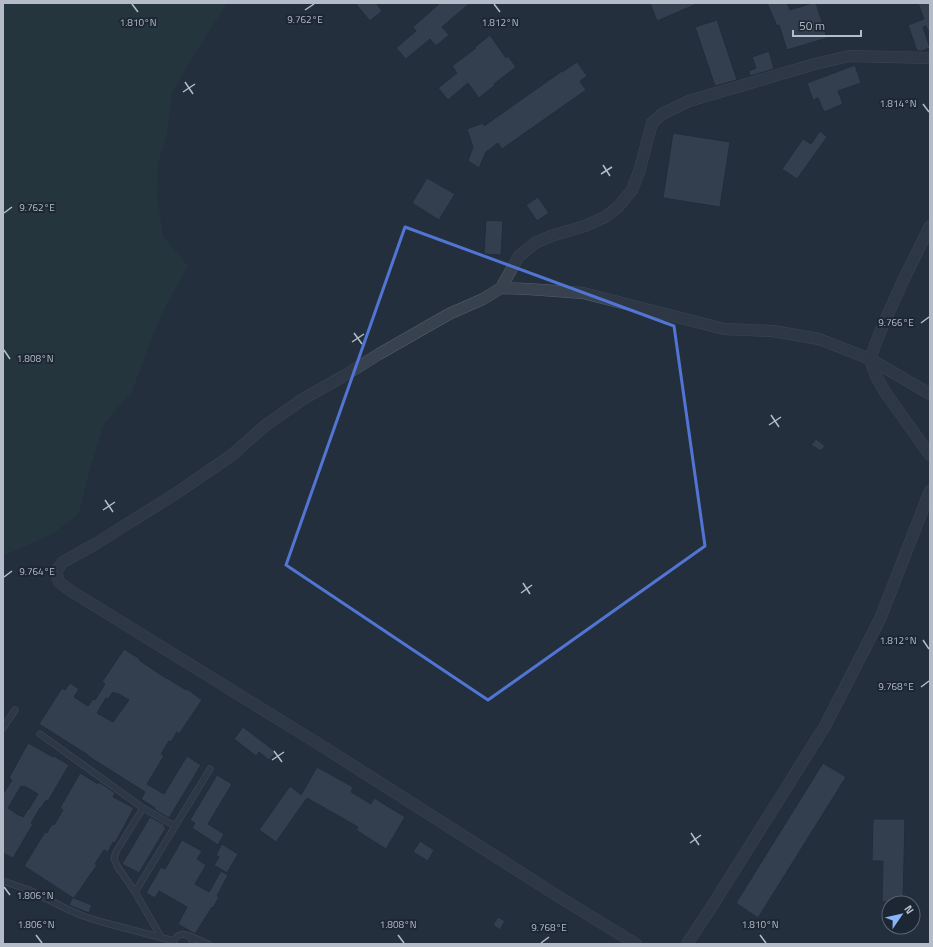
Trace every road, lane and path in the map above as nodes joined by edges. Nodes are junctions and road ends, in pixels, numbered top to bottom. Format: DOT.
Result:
graph roads {
  1 [pos="930,58"];
  2 [pos="930,226"];
  3 [pos="501,288"];
  4 [pos="870,359"];
  5 [pos="930,394"];
  6 [pos="930,455"];
  7 [pos="930,491"];
  8 [pos="15,710"];
  9 [pos="3,728"];
  10 [pos="40,734"];
  11 [pos="210,769"];
  12 [pos="142,808"];
  13 [pos="175,826"];
  14 [pos="3,881"];
  15 [pos="135,892"];
  16 [pos="189,936"];
  17 [pos="161,937"];
  18 [pos="173,942"];
  19 [pos="193,944"];
  20 [pos="208,944"];
  21 [pos="636,944"];
  22 [pos="687,944"];
  1 -- 3 [label="street"];
  2 -- 4 [label="street"];
  3 -- 4 [label="street"];
  3 -- 21 [label="street"];
  4 -- 5 [label="street"];
  4 -- 6 [label="street"];
  7 -- 22 [label="street"];
  8 -- 9 [label="lane"];
  10 -- 12 [label="lane"];
  11 -- 13 [label="lane"];
  12 -- 13 [label="lane"];
  12 -- 15 [label="lane"];
  13 -- 15 [label="lane"];
  14 -- 17 [label="lane"];
  15 -- 17 [label="lane"];
  16 -- 18 [label="lane"];
  16 -- 19 [label="lane"];
  16 -- 20 [label="lane"];
  17 -- 18 [label="lane"];
}
